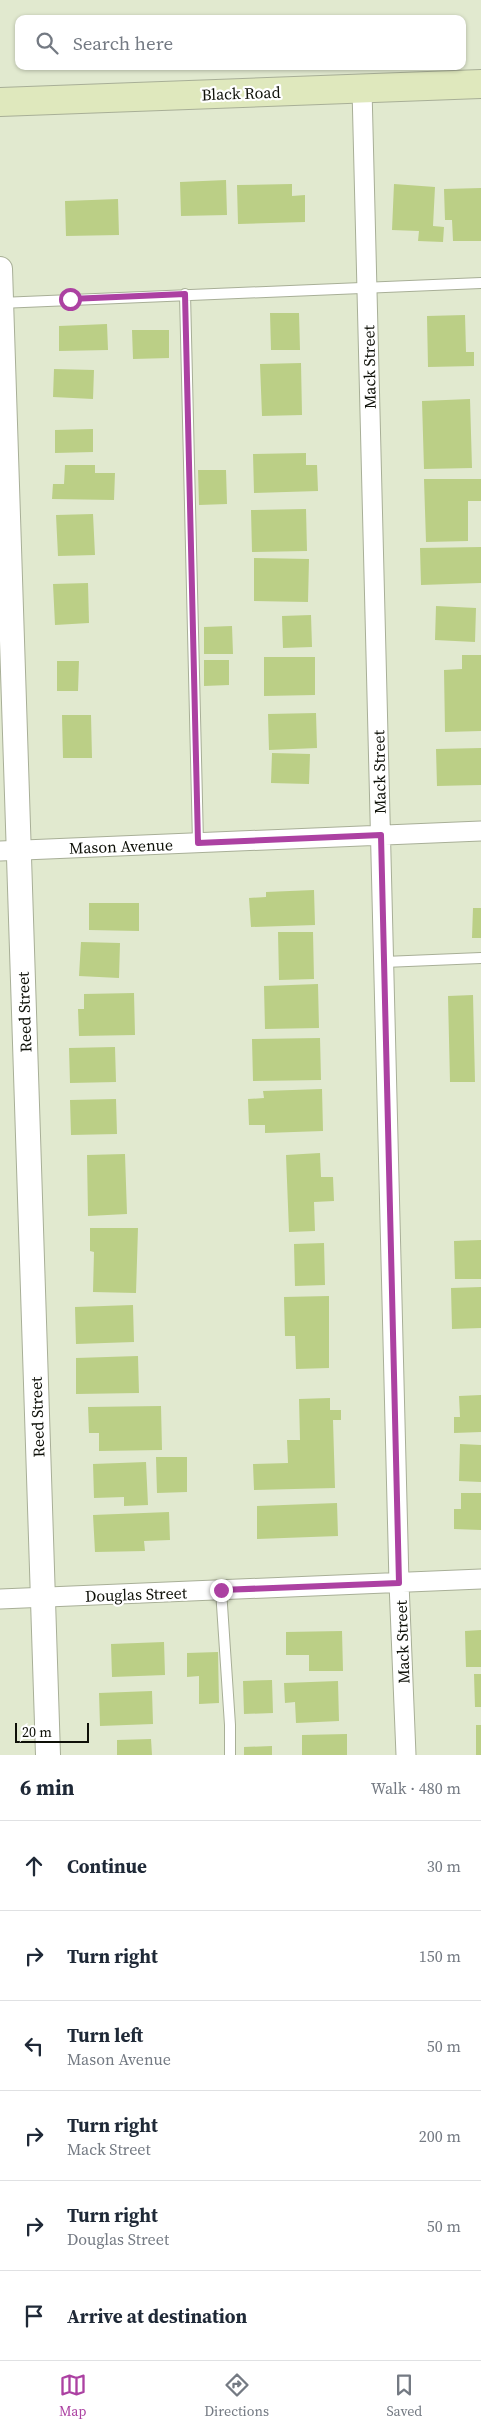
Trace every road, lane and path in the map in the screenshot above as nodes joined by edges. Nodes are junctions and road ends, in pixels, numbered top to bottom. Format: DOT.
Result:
graph roads {
  1 [pos="481,84"];
  2 [pos="362,89"];
  3 [pos="0,102"];
  4 [pos="0,269"];
  5 [pos="481,283"];
  6 [pos="367,286"];
  7 [pos="185,294"];
  8 [pos="1,302"];
  9 [pos="481,831"];
  10 [pos="381,835"];
  11 [pos="198,843"];
  12 [pos="9,850"];
  13 [pos="481,958"];
  14 [pos="384,962"];
  15 [pos="481,1579"];
  16 [pos="399,1583"];
  17 [pos="221,1590"];
  18 [pos="42,1597"];
  19 [pos="0,1599"];
  20 [pos="48,1755"];
  21 [pos="230,1755"];
  22 [pos="406,1755"];
  1 -- 2 [label="main road, Black Road"];
  2 -- 3 [label="main road, Black Road"];
  2 -- 6 [label="street, Mack Street"];
  4 -- 8 [label="street, Reed Street"];
  5 -- 6 [label="lane"];
  6 -- 7 [label="lane"];
  6 -- 10 [label="street, Mack Street"];
  7 -- 8 [label="lane"];
  7 -- 11 [label="lane"];
  8 -- 12 [label="street, Reed Street"];
  9 -- 10 [label="street, Mason Avenue"];
  10 -- 11 [label="street, Mason Avenue"];
  10 -- 14 [label="street, Mack Street"];
  11 -- 12 [label="street, Mason Avenue"];
  12 -- 18 [label="street, Reed Street"];
  13 -- 14 [label="lane"];
  14 -- 16 [label="street, Mack Street"];
  15 -- 16 [label="street, Douglas Street"];
  16 -- 17 [label="street, Douglas Street"];
  16 -- 22 [label="street, Mack Street"];
  17 -- 18 [label="street, Douglas Street"];
  17 -- 21 [label="lane"];
  18 -- 19 [label="street, Douglas Street"];
  18 -- 20 [label="street, Reed Street"];
}
